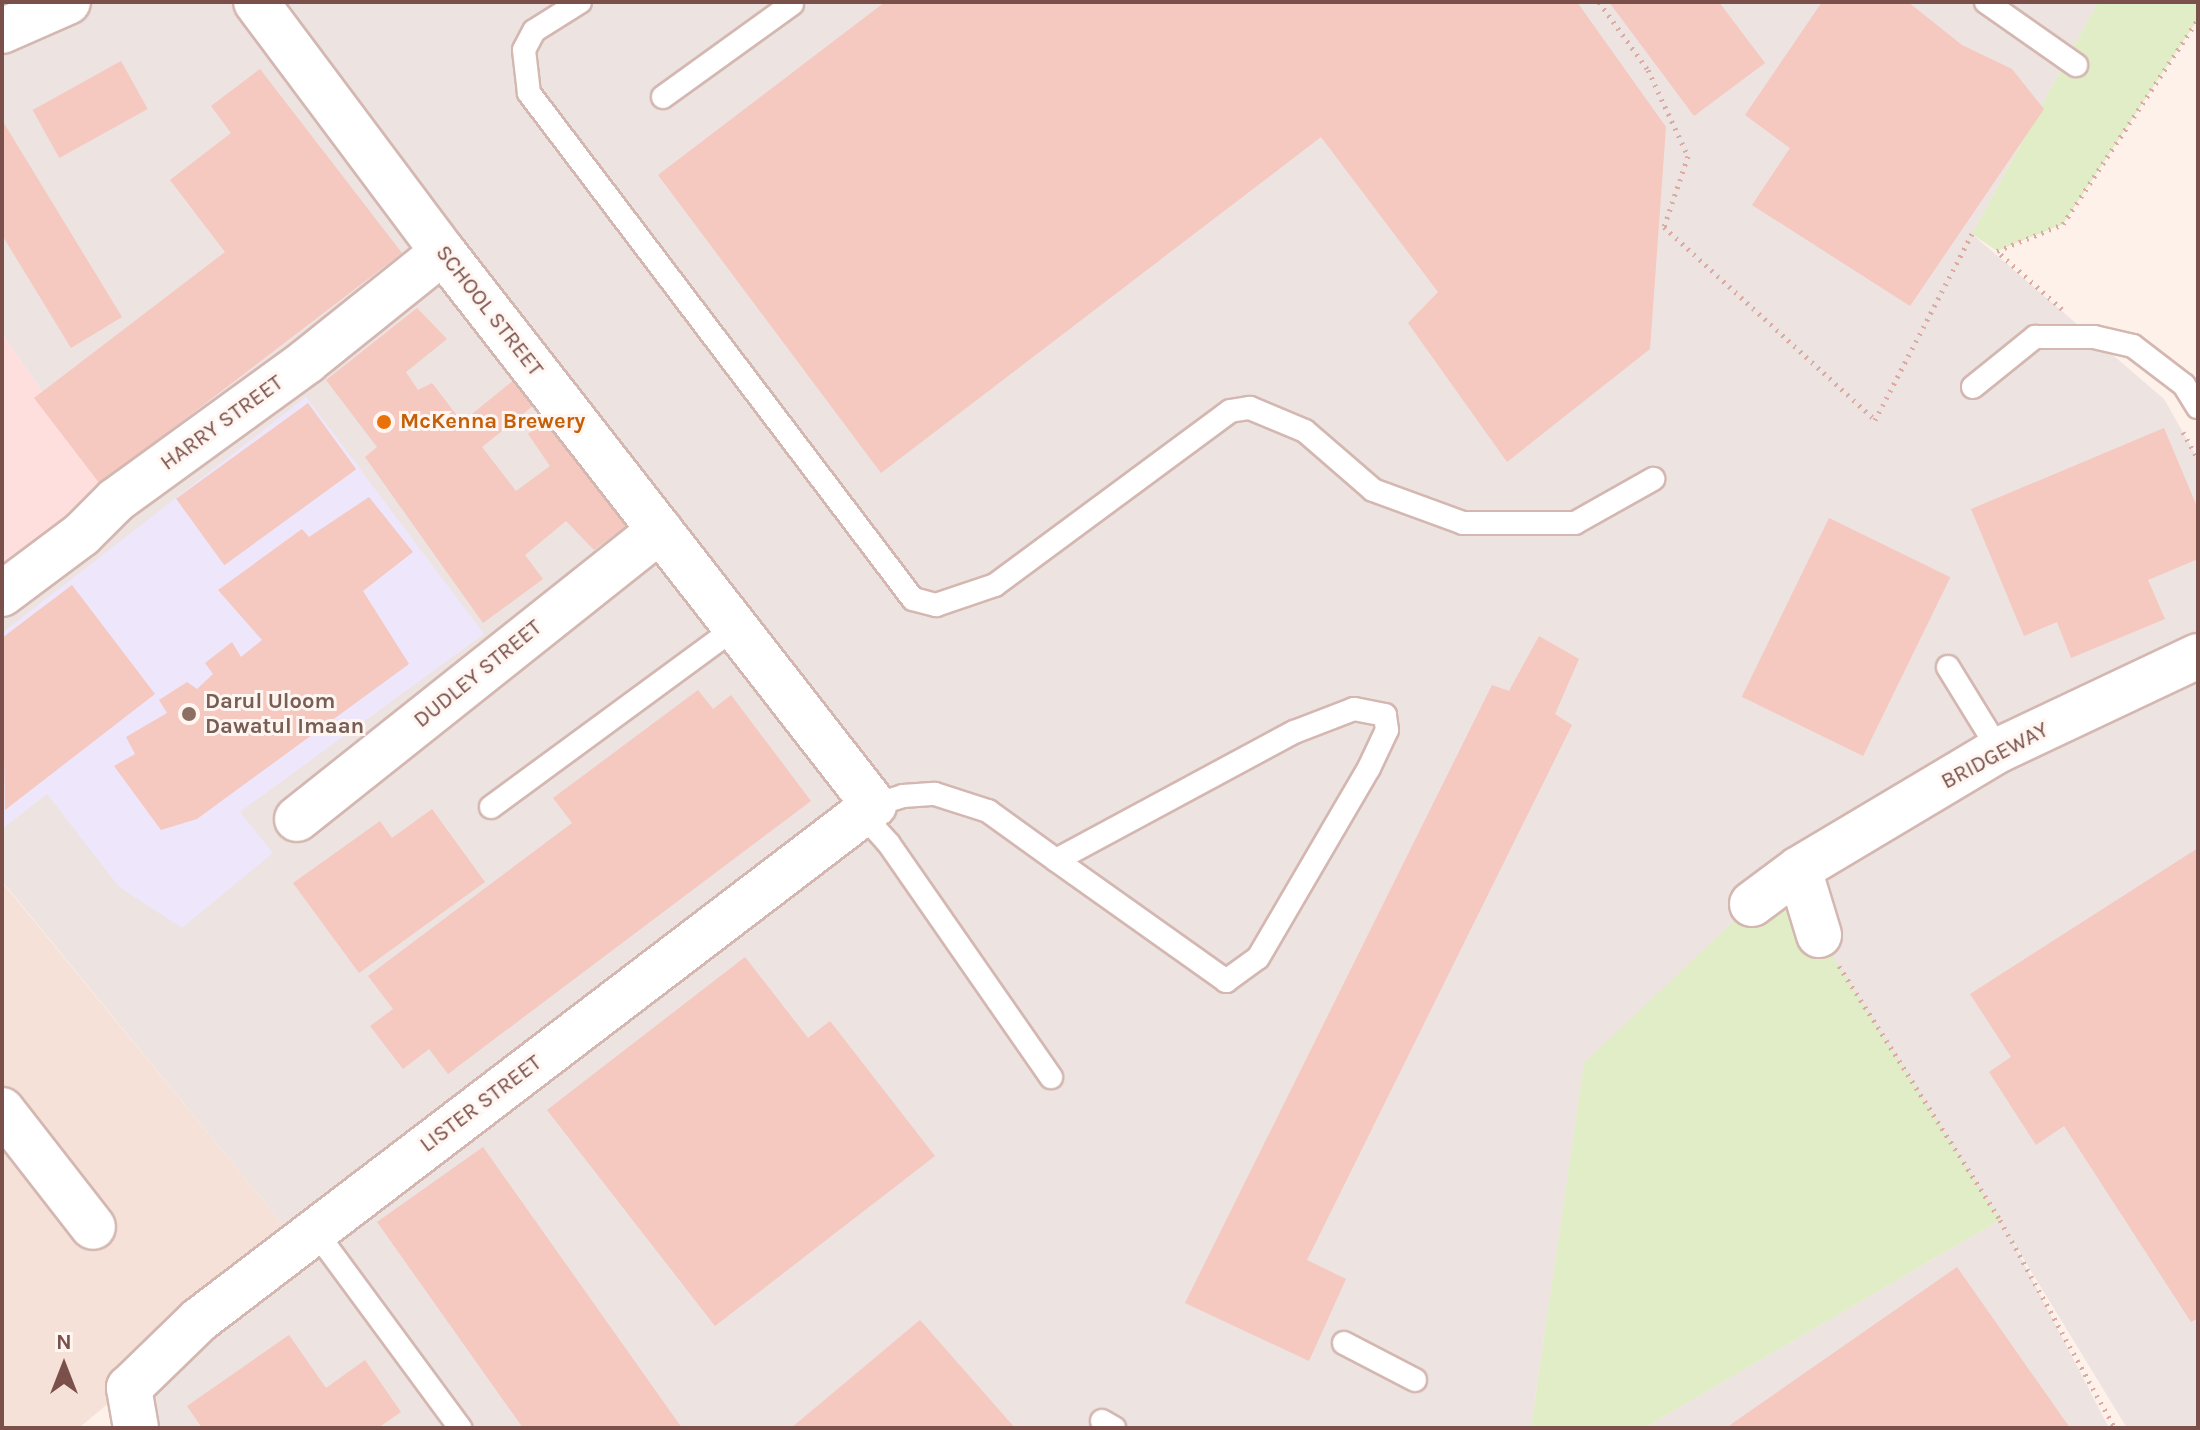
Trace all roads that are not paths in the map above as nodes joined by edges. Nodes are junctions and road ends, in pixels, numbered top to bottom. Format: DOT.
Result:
graph roads {
  1 [pos="68,2"];
  2 [pos="256,2"];
  3 [pos="580,2"];
  4 [pos="1986,2"];
  5 [pos="792,3"];
  6 [pos="2,31"];
  7 [pos="2076,65"];
  8 [pos="663,97"];
  9 [pos="443,252"];
  10 [pos="1973,387"];
  11 [pos="2198,407"];
  12 [pos="1653,479"];
  13 [pos="660,530"];
  14 [pos="2,594"];
  15 [pos="736,627"];
  16 [pos="2198,656"];
  17 [pos="1948,667"];
  18 [pos="1999,750"];
  19 [pos="491,807"];
  20 [pos="868,810"];
  21 [pos="297,819"];
  22 [pos="1056,860"];
  23 [pos="1799,869"];
  24 [pos="1752,904"];
  25 [pos="1819,935"];
  26 [pos="1051,1077"];
  27 [pos="2,1110"];
  28 [pos="93,1227"];
  29 [pos="315,1231"];
  30 [pos="1344,1343"];
  31 [pos="1415,1380"];
  32 [pos="136,1428"];
  33 [pos="460,1428"];
  1 -- 6 [label="street"];
  2 -- 9 [label="street, SCHOOL STREET"];
  3 -- 12 [label="lane"];
  4 -- 7 [label="lane"];
  5 -- 8 [label="lane"];
  9 -- 13 [label="street, SCHOOL STREET"];
  9 -- 14 [label="street, HARRY STREET"];
  10 -- 11 [label="lane"];
  13 -- 15 [label="street, SCHOOL STREET"];
  13 -- 21 [label="street, DUDLEY STREET"];
  15 -- 19 [label="lane"];
  15 -- 20 [label="street, SCHOOL STREET"];
  16 -- 18 [label="street, BRIDGEWAY"];
  17 -- 18 [label="lane"];
  18 -- 23 [label="street, BRIDGEWAY"];
  20 -- 22 [label="lane"];
  20 -- 26 [label="lane"];
  20 -- 29 [label="street, LISTER STREET"];
  22 -- 22 [label="lane"];
  23 -- 24 [label="street, BRIDGEWAY"];
  23 -- 25 [label="street"];
  27 -- 28 [label="street"];
  29 -- 32 [label="street, LISTER STREET"];
  29 -- 33 [label="lane"];
  30 -- 31 [label="lane"];
}
